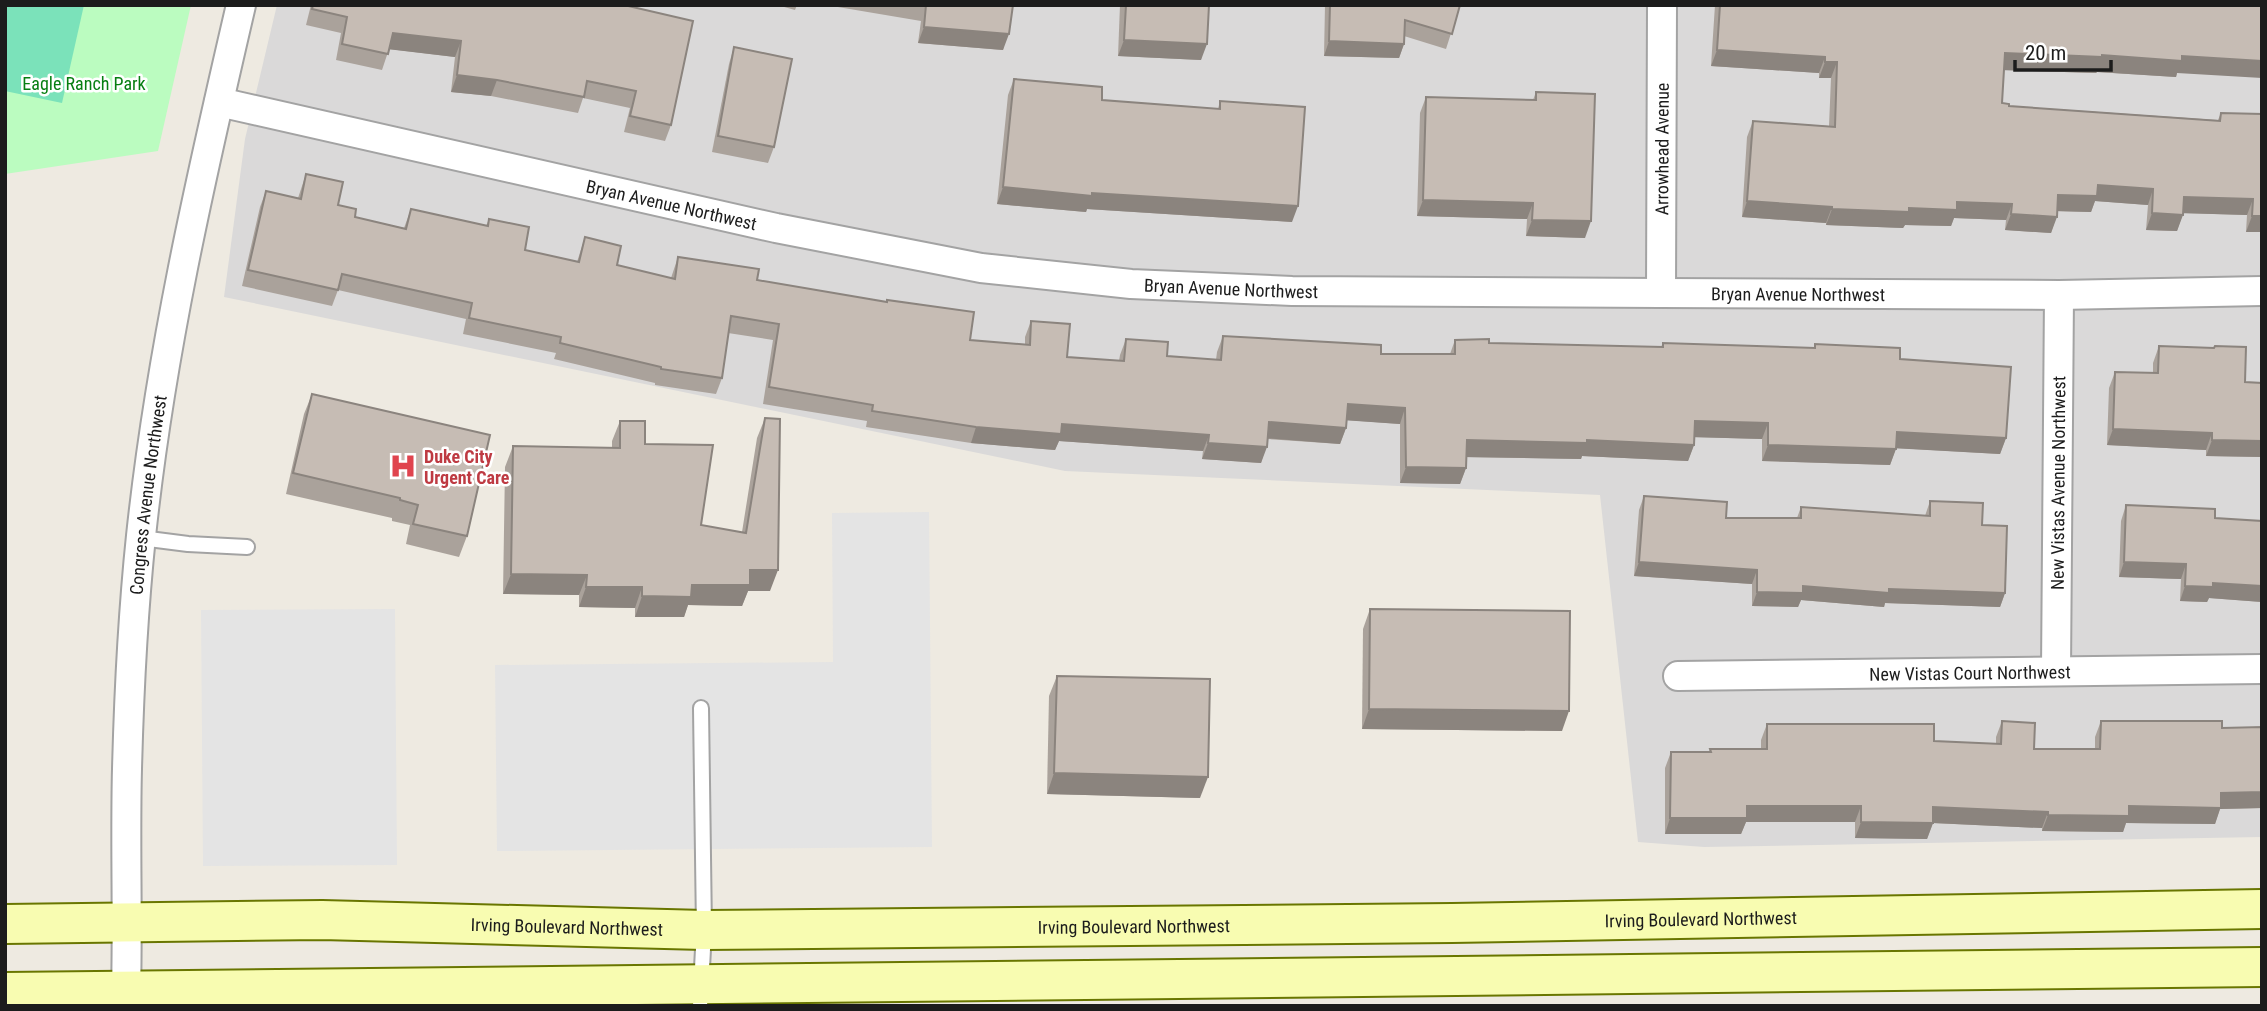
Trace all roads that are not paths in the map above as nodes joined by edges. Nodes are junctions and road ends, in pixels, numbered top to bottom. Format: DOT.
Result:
graph roads {
  1 [pos="241,5"];
  2 [pos="1662,5"];
  3 [pos="219,102"];
  4 [pos="2262,291"];
  5 [pos="1661,293"];
  6 [pos="2059,295"];
  7 [pos="141,538"];
  8 [pos="247,547"];
  9 [pos="2262,668"];
  10 [pos="2056,670"];
  11 [pos="1678,676"];
  12 [pos="701,708"];
  13 [pos="2262,909"];
  14 [pos="127,921"];
  15 [pos="5,924"];
  16 [pos="704,930"];
  17 [pos="2262,967"];
  18 [pos="126,991"];
  19 [pos="5,992"];
  20 [pos="700,996"];
  1 -- 3 [label="street, Congress Avenue Northwest"];
  2 -- 5 [label="street, Arrowhead Avenue"];
  3 -- 5 [label="street, Bryan Avenue Northwest"];
  3 -- 7 [label="street, Congress Avenue Northwest"];
  4 -- 6 [label="street, Bryan Avenue Northwest"];
  5 -- 6 [label="street, Bryan Avenue Northwest"];
  6 -- 10 [label="street, New Vistas Avenue Northwest"];
  7 -- 8 [label="lane"];
  7 -- 14 [label="street, Congress Avenue Northwest"];
  9 -- 10 [label="street, New Vistas Court Northwest"];
  10 -- 11 [label="street, New Vistas Court Northwest"];
  12 -- 16 [label="lane"];
  13 -- 16 [label="street, Irving Boulevard Northwest"];
  14 -- 15 [label="street, Irving Boulevard Northwest"];
  14 -- 16 [label="street, Irving Boulevard Northwest"];
  14 -- 18 [label="street, Congress Avenue Northwest"];
  16 -- 20 [label="lane"];
  17 -- 20 [label="street"];
  18 -- 19 [label="street"];
  18 -- 20 [label="street"];
}
